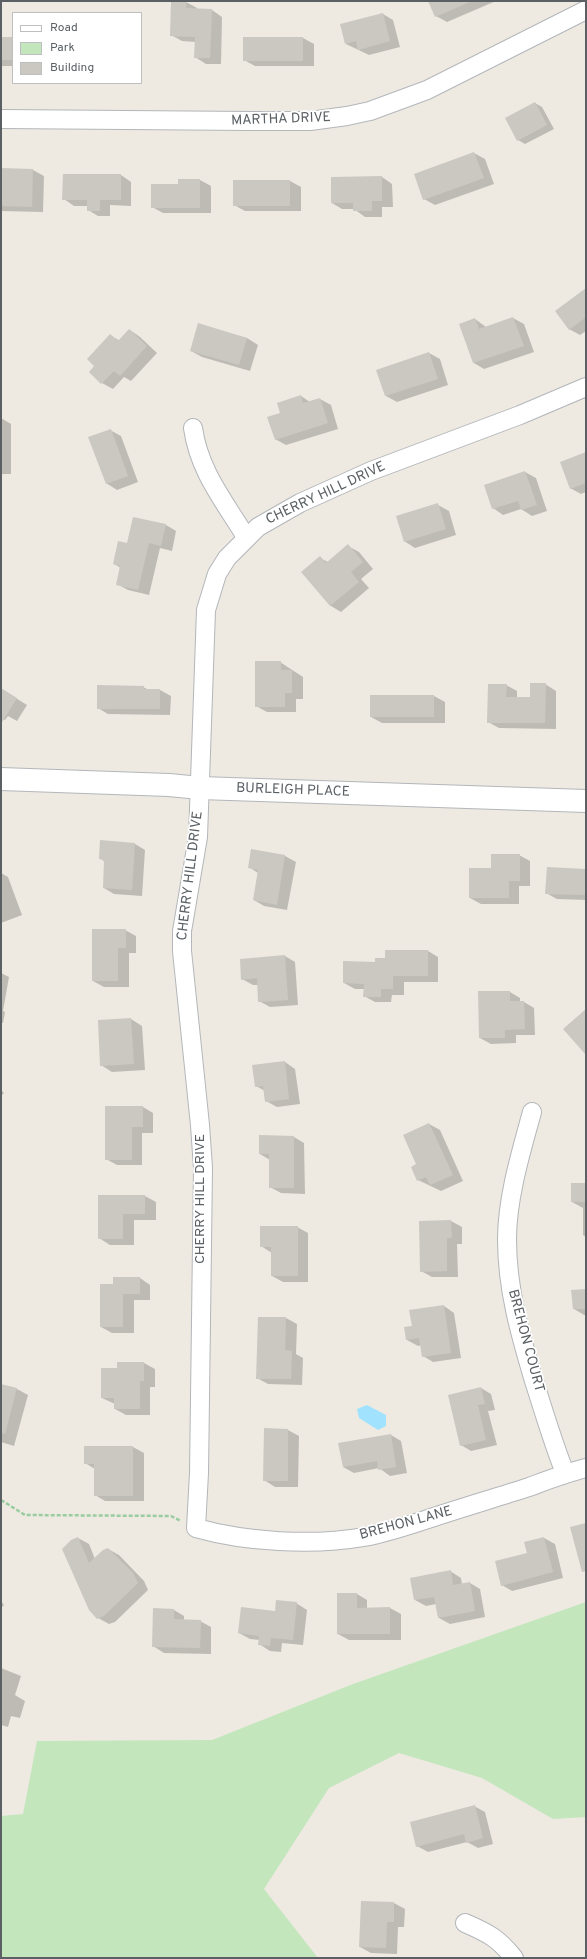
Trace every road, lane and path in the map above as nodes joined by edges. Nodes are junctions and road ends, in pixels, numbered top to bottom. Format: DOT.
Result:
graph roads {
  1 [pos="586,10"];
  2 [pos="1,119"];
  3 [pos="586,387"];
  4 [pos="193,428"];
  5 [pos="246,536"];
  6 [pos="1,779"];
  7 [pos="200,788"];
  8 [pos="586,801"];
  9 [pos="532,1112"];
  10 [pos="586,1468"];
  11 [pos="565,1473"];
  12 [pos="1,1500"];
  13 [pos="196,1528"];
  14 [pos="465,1923"];
  15 [pos="514,1958"];
  1 -- 2 [label="street, MARTHA DRIVE"];
  3 -- 5 [label="street, CHERRY HILL DRIVE"];
  4 -- 5 [label="street"];
  5 -- 7 [label="street, CHERRY HILL DRIVE"];
  6 -- 7 [label="street, BURLEIGH PLACE"];
  7 -- 8 [label="street, BURLEIGH PLACE"];
  7 -- 13 [label="street, CHERRY HILL DRIVE"];
  9 -- 11 [label="street, BREHON COURT"];
  10 -- 11 [label="street, BREHON LANE"];
  11 -- 13 [label="street, BREHON LANE"];
  12 -- 13 [label="path"];
  14 -- 15 [label="street"];
}
